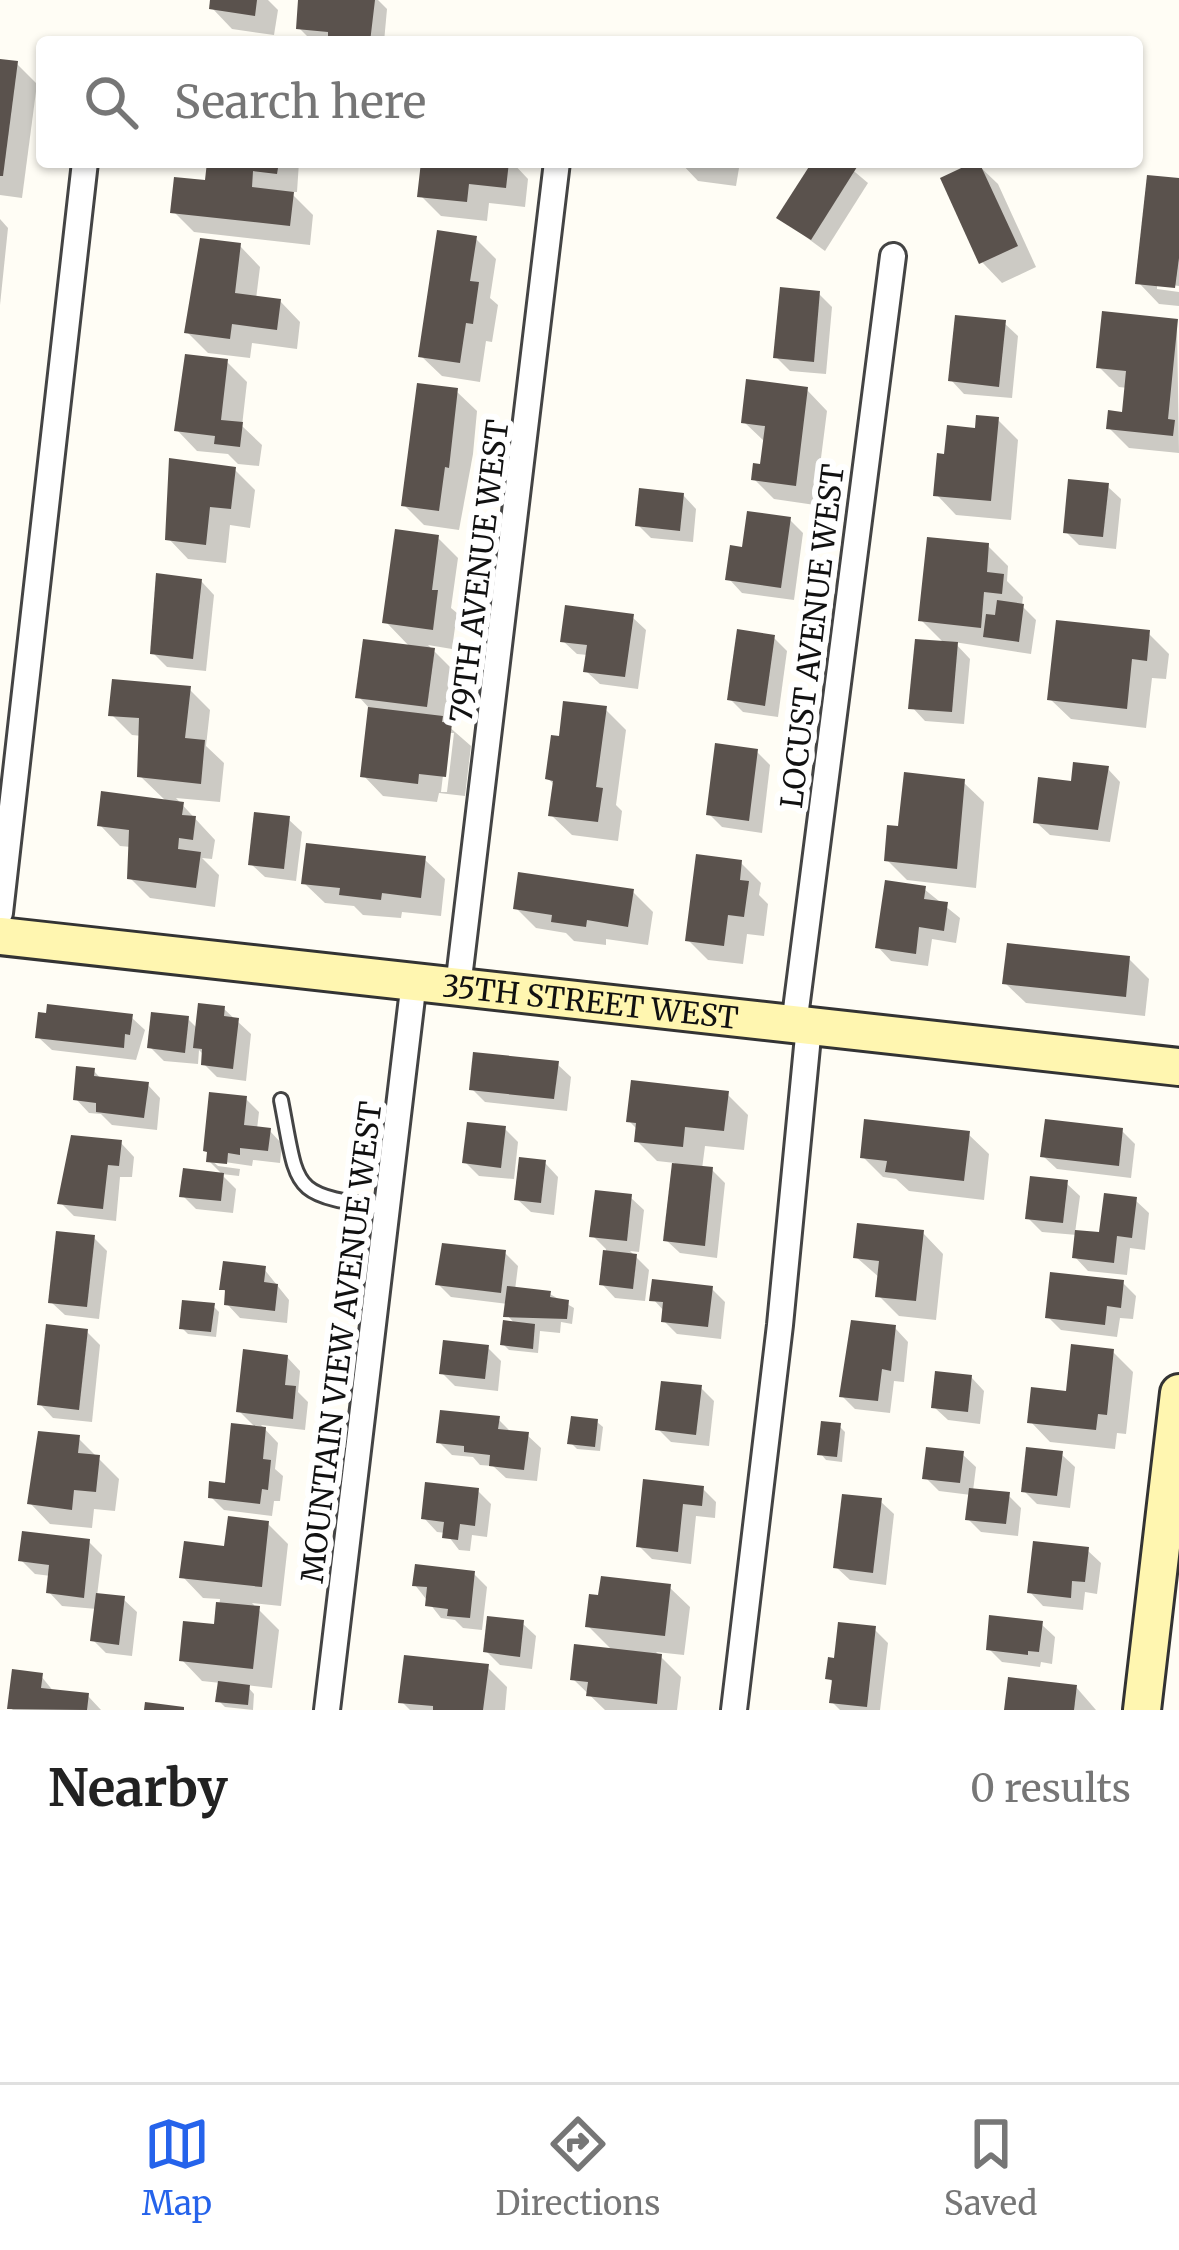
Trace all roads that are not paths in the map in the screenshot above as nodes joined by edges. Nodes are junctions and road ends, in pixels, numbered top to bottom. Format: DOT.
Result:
graph roads {
  1 [pos="84,168"];
  2 [pos="556,168"];
  3 [pos="893,256"];
  4 [pos="0,914"];
  5 [pos="0,936"];
  6 [pos="414,981"];
  7 [pos="458,987"];
  8 [pos="801,1026"];
  9 [pos="1179,1067"];
  10 [pos="281,1100"];
  11 [pos="387,1208"];
  12 [pos="1179,1393"];
  13 [pos="327,1710"];
  14 [pos="734,1710"];
  15 [pos="1142,1710"];
  1 -- 4 [label="street"];
  2 -- 7 [label="street, 79TH AVENUE WEST"];
  3 -- 8 [label="street, LOCUST AVENUE WEST"];
  5 -- 6 [label="street, 35TH STREET WEST"];
  6 -- 7 [label="street, 35TH STREET WEST"];
  6 -- 11 [label="street, MOUNTAIN VIEW AVENUE WEST"];
  7 -- 8 [label="street, 35TH STREET WEST"];
  8 -- 9 [label="street, 35TH STREET WEST"];
  8 -- 14 [label="street, LOCUST AVENUE WEST"];
  10 -- 11 [label="lane"];
  11 -- 13 [label="street, MOUNTAIN VIEW AVENUE WEST"];
  12 -- 15 [label="street"];
}
